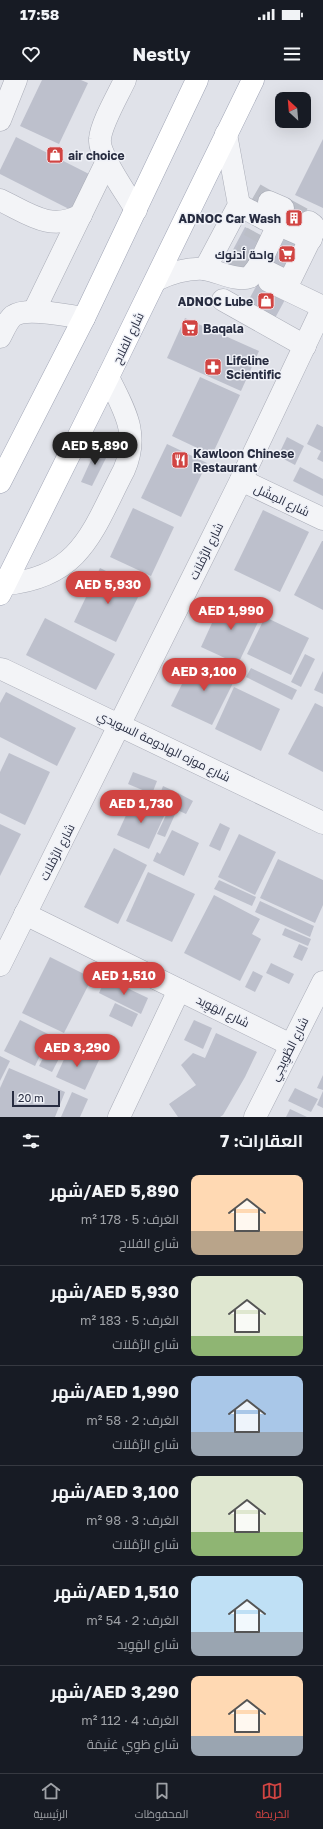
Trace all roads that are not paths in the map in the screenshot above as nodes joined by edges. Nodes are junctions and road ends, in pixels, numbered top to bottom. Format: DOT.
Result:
graph roads {
  1 [pos="16,80"];
  2 [pos="125,80"];
  3 [pos="197,80"];
  4 [pos="268,80"];
  5 [pos="249,87"];
  6 [pos="0,120"];
  7 [pos="226,134"];
  8 [pos="107,161"];
  9 [pos="0,200"];
  10 [pos="136,210"];
  11 [pos="260,214"];
  12 [pos="81,215"];
  13 [pos="48,222"];
  14 [pos="63,252"];
  15 [pos="234,270"];
  16 [pos="156,280"];
  17 [pos="223,300"];
  18 [pos="323,307"];
  19 [pos="34,311"];
  20 [pos="84,318"];
  21 [pos="0,337"];
  22 [pos="305,346"];
  23 [pos="108,377"];
  24 [pos="241,480"];
  25 [pos="0,482"];
  26 [pos="323,519"];
  27 [pos="3,589"];
  28 [pos="2,668"];
  29 [pos="120,725"];
  30 [pos="323,823"];
  31 [pos="25,914"];
  32 [pos="0,965"];
  33 [pos="323,982"];
  34 [pos="179,990"];
  35 [pos="291,1045"];
  36 [pos="119,1117"];
  37 [pos="255,1117"];
  1 -- 6 [label="street"];
  2 -- 8 [label="street"];
  3 -- 10 [label="main road"];
  4 -- 5 [label="main road"];
  5 -- 7 [label="main road, شارع الفلاح"];
  7 -- 11 [label="street"];
  7 -- 16 [label="main road, شارع الفلاح"];
  8 -- 10 [label="street"];
  8 -- 12 [label="street"];
  9 -- 13 [label="street"];
  10 -- 20 [label="main road"];
  11 -- 15 [label="street"];
  11 -- 15 [label="street"];
  11 -- 15 [label="street"];
  12 -- 13 [label="street"];
  12 -- 14 [label="street"];
  13 -- 14 [label="street"];
  14 -- 19 [label="street"];
  15 -- 16 [label="street"];
  15 -- 18 [label="street"];
  16 -- 23 [label="main road, شارع الفلاح"];
  17 -- 22 [label="street"];
  18 -- 22 [label="street, شارع الرَّمْلاَت"];
  19 -- 20 [label="street"];
  19 -- 21 [label="street"];
  20 -- 25 [label="main road"];
  22 -- 24 [label="street, شارع الرَّمْلاَت"];
  23 -- 27 [label="main road, شارع الفلاح"];
  23 -- 27 [label="street"];
  24 -- 26 [label="street, شارع المِشَل"];
  24 -- 29 [label="street, شارع الرَّمْلاَت"];
  28 -- 29 [label="street, شارع موزه الهادومة السويدي"];
  29 -- 30 [label="street, شارع موزه الهادومة السويدي"];
  29 -- 31 [label="street, شارع الرَّمْلاَت"];
  31 -- 32 [label="street, شارع الرَّمْلاَت"];
  31 -- 34 [label="street, شارع الهَوِيد"];
  33 -- 35 [label="street, شارع الطْوِيجِي"];
  34 -- 35 [label="street, شارع الهَوِيد"];
  34 -- 36 [label="street"];
  35 -- 37 [label="street, شارع الطْوِيجِي"];
}
